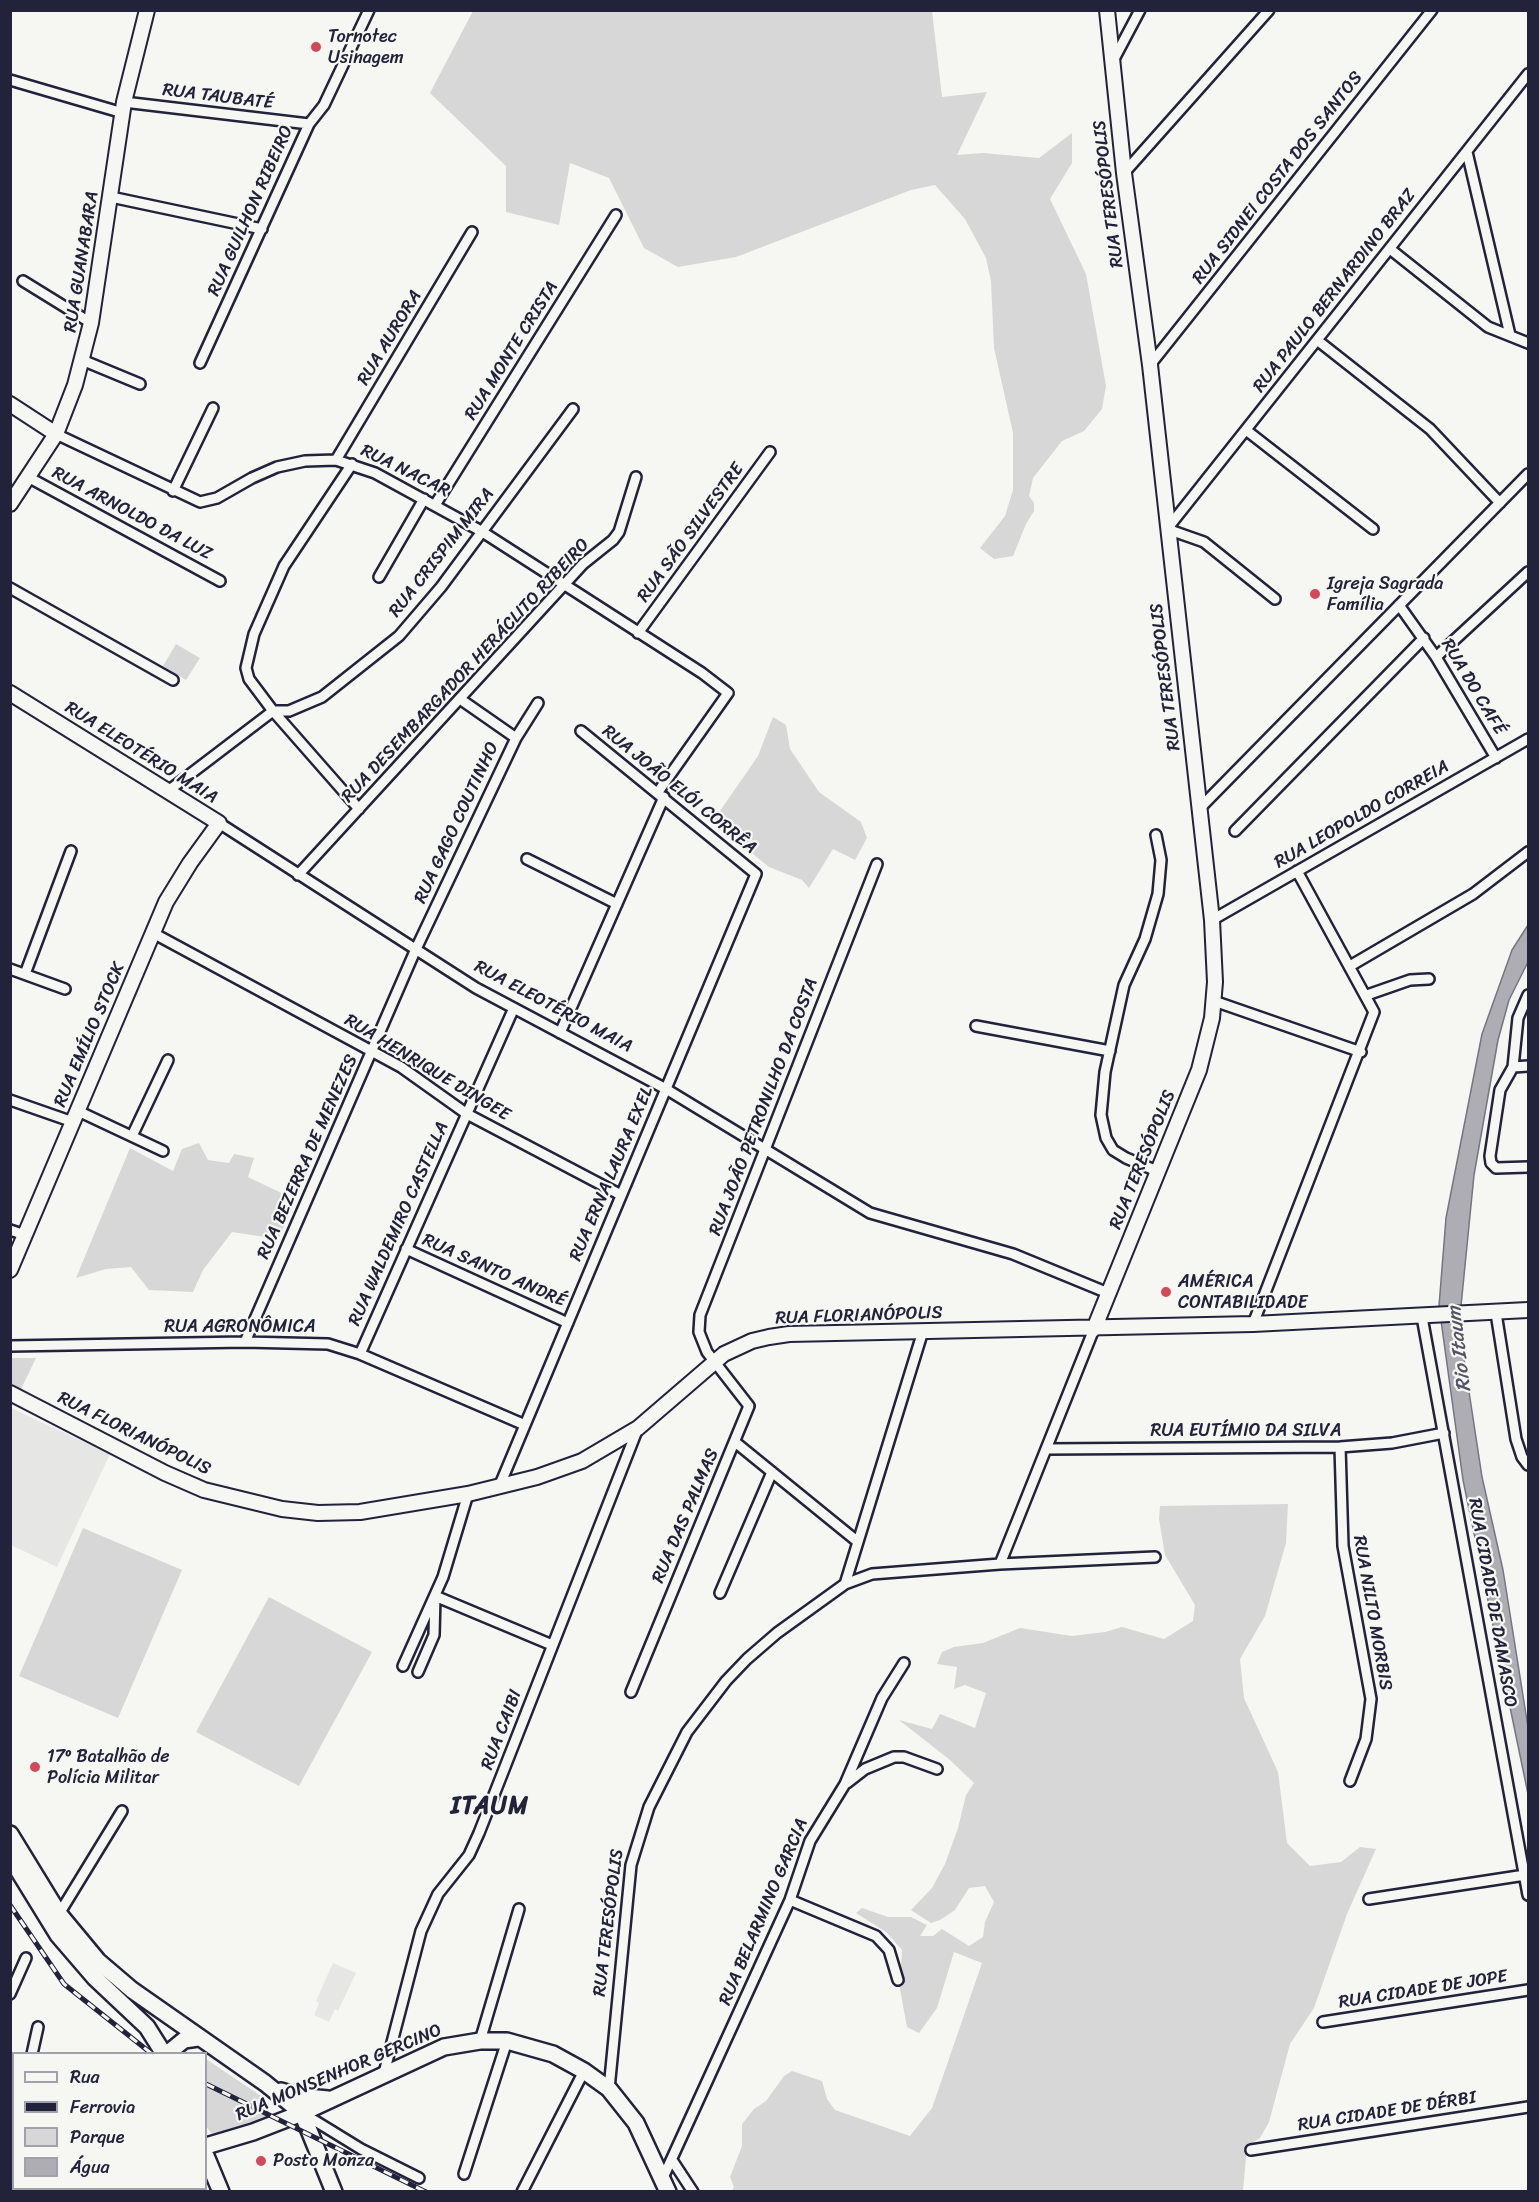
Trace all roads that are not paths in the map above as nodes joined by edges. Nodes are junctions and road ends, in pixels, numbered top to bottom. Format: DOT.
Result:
graph roads {
  1 [pos="147,10"];
  2 [pos="369,10"];
  3 [pos="1107,10"];
  4 [pos="1140,10"];
  5 [pos="1269,10"];
  6 [pos="1432,10"];
  7 [pos="1112,63"];
  8 [pos="1528,74"];
  9 [pos="10,80"];
  10 [pos="123,108"];
  11 [pos="309,124"];
  12 [pos="1467,152"];
  13 [pos="1124,173"];
  14 [pos="111,197"];
  15 [pos="616,215"];
  16 [pos="262,229"];
  17 [pos="472,232"];
  18 [pos="1390,249"];
  19 [pos="23,281"];
  20 [pos="91,323"];
  21 [pos="1510,335"];
  22 [pos="1317,340"];
  23 [pos="1528,343"];
  24 [pos="82,360"];
  25 [pos="200,363"];
  26 [pos="1150,365"];
  27 [pos="140,384"];
  28 [pos="10,404"];
  29 [pos="213,408"];
  30 [pos="573,409"];
  31 [pos="1246,430"];
  32 [pos="56,434"];
  33 [pos="770,452"];
  34 [pos="336,460"];
  35 [pos="352,465"];
  36 [pos="1528,474"];
  37 [pos="28,477"];
  38 [pos="636,477"];
  39 [pos="173,491"];
  40 [pos="424,498"];
  41 [pos="1500,503"];
  42 [pos="10,504"];
  43 [pos="435,505"];
  44 [pos="1167,529"];
  45 [pos="1373,530"];
  46 [pos="481,531"];
  47 [pos="1528,572"];
  48 [pos="379,577"];
  49 [pos="220,581"];
  50 [pos="566,585"];
  51 [pos="10,588"];
  52 [pos="1275,599"];
  53 [pos="1399,605"];
  54 [pos="638,633"];
  55 [pos="1424,638"];
  56 [pos="1436,657"];
  57 [pos="174,680"];
  58 [pos="10,693"];
  59 [pos="460,699"];
  60 [pos="538,703"];
  61 [pos="273,711"];
  62 [pos="581,731"];
  63 [pos="516,738"];
  64 [pos="1528,739"];
  65 [pos="1496,758"];
  66 [pos="168,791"];
  67 [pos="661,795"];
  68 [pos="359,809"];
  69 [pos="1199,809"];
  70 [pos="219,823"];
  71 [pos="1235,831"];
  72 [pos="1156,835"];
  73 [pos="71,851"];
  74 [pos="1528,852"];
  75 [pos="527,859"];
  76 [pos="877,864"];
  77 [pos="1297,871"];
  78 [pos="756,874"];
  79 [pos="298,875"];
  80 [pos="617,904"];
  81 [pos="1212,920"];
  82 [pos="153,933"];
  83 [pos="415,951"];
  84 [pos="1350,966"];
  85 [pos="10,969"];
  86 [pos="25,974"];
  87 [pos="1429,979"];
  88 [pos="65,989"];
  89 [pos="1367,995"];
  90 [pos="1528,995"];
  91 [pos="1214,1001"];
  92 [pos="513,1010"];
  93 [pos="976,1026"];
  94 [pos="560,1033"];
  95 [pos="371,1051"];
  96 [pos="1110,1051"];
  97 [pos="1361,1052"];
  98 [pos="168,1060"];
  99 [pos="1528,1066"];
  100 [pos="1513,1067"];
  101 [pos="666,1089"];
  102 [pos="10,1100"];
  103 [pos="467,1114"];
  104 [pos="75,1116"];
  105 [pos="132,1136"];
  106 [pos="765,1148"];
  107 [pos="163,1151"];
  108 [pos="1528,1167"];
  109 [pos="1157,1171"];
  110 [pos="621,1195"];
  111 [pos="10,1230"];
  112 [pos="25,1235"];
  113 [pos="406,1249"];
  114 [pos="10,1270"];
  115 [pos="1108,1293"];
  116 [pos="1528,1310"];
  117 [pos="1496,1313"];
  118 [pos="1422,1317"];
  119 [pos="568,1323"];
  120 [pos="1252,1324"];
  121 [pos="1094,1329"];
  122 [pos="923,1331"];
  123 [pos="245,1342"];
  124 [pos="10,1346"];
  125 [pos="360,1354"];
  126 [pos="713,1362"];
  127 [pos="10,1393"];
  128 [pos="525,1425"];
  129 [pos="638,1428"];
  130 [pos="1444,1434"];
  131 [pos="735,1442"];
  132 [pos="1340,1447"];
  133 [pos="1046,1449"];
  134 [pos="1528,1465"];
  135 [pos="772,1472"];
  136 [pos="499,1486"];
  137 [pos="468,1494"];
  138 [pos="858,1542"];
  139 [pos="1155,1557"];
  140 [pos="1000,1563"];
  141 [pos="845,1584"];
  142 [pos="720,1593"];
  143 [pos="435,1596"];
  144 [pos="552,1645"];
  145 [pos="904,1663"];
  146 [pos="403,1666"];
  147 [pos="418,1672"];
  148 [pos="631,1692"];
  149 [pos="937,1769"];
  150 [pos="1350,1781"];
  151 [pos="845,1784"];
  152 [pos="122,1811"];
  153 [pos="10,1834"];
  154 [pos="10,1857"];
  155 [pos="1525,1875"];
  156 [pos="1528,1895"];
  157 [pos="1369,1899"];
  158 [pos="790,1900"];
  159 [pos="519,1909"];
  160 [pos="59,1914"];
  161 [pos="26,1958"];
  162 [pos="898,1980"];
  163 [pos="1528,1990"];
  164 [pos="10,1994"];
  165 [pos="1323,2022"];
  166 [pos="38,2027"];
  167 [pos="198,2038"];
  168 [pos="480,2041"];
  169 [pos="507,2042"];
  170 [pos="32,2052"];
  171 [pos="165,2052"];
  172 [pos="169,2052"];
  173 [pos="584,2071"];
  174 [pos="384,2073"];
  175 [pos="265,2083"];
  176 [pos="609,2089"];
  177 [pos="330,2099"];
  178 [pos="1528,2107"];
  179 [pos="302,2113"];
  180 [pos="207,2146"];
  181 [pos="1251,2150"];
  182 [pos="207,2158"];
  183 [pos="672,2160"];
  184 [pos="464,2174"];
  185 [pos="419,2178"];
  186 [pos="665,2186"];
  187 [pos="221,2192"];
  188 [pos="334,2192"];
  189 [pos="522,2192"];
  190 [pos="693,2192"];
  1 -- 10 [label="main road, RUA GUANABARA"];
  2 -- 11 [label="street, RUA GUILHON RIBEIRO"];
  3 -- 7 [label="main road, RUA TERESÓPOLIS"];
  4 -- 7 [label="street"];
  5 -- 13 [label="street"];
  6 -- 26 [label="street, RUA SIDNEI COSTA DOS SANTOS"];
  7 -- 13 [label="main road, RUA TERESÓPOLIS"];
  8 -- 12 [label="street, RUA PAULO BERNARDINO BRAZ"];
  9 -- 10 [label="street, RUA TAUBATÉ"];
  10 -- 11 [label="street, RUA TAUBATÉ"];
  10 -- 14 [label="main road, RUA GUANABARA"];
  11 -- 16 [label="street, RUA GUILHON RIBEIRO"];
  12 -- 18 [label="street, RUA PAULO BERNARDINO BRAZ"];
  12 -- 21 [label="street"];
  13 -- 26 [label="main road, RUA TERESÓPOLIS"];
  14 -- 16 [label="street"];
  14 -- 20 [label="main road, RUA GUANABARA"];
  15 -- 43 [label="street, RUA MONTE CRISTA"];
  16 -- 25 [label="street, RUA GUILHON RIBEIRO"];
  17 -- 34 [label="street, RUA AURORA"];
  18 -- 21 [label="street"];
  18 -- 22 [label="street, RUA PAULO BERNARDINO BRAZ"];
  19 -- 20 [label="street"];
  20 -- 24 [label="main road, RUA GUANABARA"];
  21 -- 23 [label="street"];
  22 -- 31 [label="street, RUA PAULO BERNARDINO BRAZ"];
  22 -- 41 [label="street"];
  24 -- 27 [label="street"];
  24 -- 32 [label="main road, RUA GUANABARA"];
  26 -- 44 [label="main road, RUA TERESÓPOLIS"];
  28 -- 32 [label="main road, RUA NACAR"];
  29 -- 39 [label="street"];
  30 -- 46 [label="street, RUA CRISPIM MIRA"];
  31 -- 44 [label="street, RUA PAULO BERNARDINO BRAZ"];
  31 -- 45 [label="street"];
  32 -- 37 [label="main road, RUA GUANABARA"];
  32 -- 39 [label="street, RUA NACAR"];
  33 -- 54 [label="street, RUA SÃO SILVESTRE"];
  34 -- 35 [label="street, RUA NACAR"];
  34 -- 39 [label="street, RUA NACAR"];
  35 -- 40 [label="street, RUA NACAR"];
  35 -- 61 [label="street"];
  36 -- 41 [label="street"];
  37 -- 42 [label="main road, RUA GUANABARA"];
  37 -- 49 [label="street, RUA ARNOLDO DA LUZ"];
  38 -- 50 [label="street, RUA DESEMBARGADOR HERÁCLITO RIBEIRO"];
  40 -- 43 [label="street, RUA NACAR"];
  40 -- 48 [label="street"];
  41 -- 53 [label="street"];
  43 -- 46 [label="street, RUA NACAR"];
  44 -- 52 [label="street"];
  44 -- 69 [label="main road, RUA TERESÓPOLIS"];
  46 -- 50 [label="street, RUA NACAR"];
  46 -- 61 [label="street, RUA CRISPIM MIRA"];
  47 -- 56 [label="street"];
  50 -- 54 [label="street, RUA NACAR"];
  50 -- 59 [label="street, RUA DESEMBARGADOR HERÁCLITO RIBEIRO"];
  51 -- 57 [label="street"];
  53 -- 55 [label="street, RUA DO CAFÉ"];
  53 -- 69 [label="street"];
  54 -- 67 [label="street, RUA NACAR"];
  55 -- 56 [label="street, RUA DO CAFÉ"];
  55 -- 71 [label="street"];
  56 -- 65 [label="street, RUA DO CAFÉ"];
  58 -- 66 [label="main road, RUA ELEOTÉRIO MAIA"];
  59 -- 63 [label="street, RUA GAGO COUTINHO"];
  59 -- 68 [label="street, RUA DESEMBARGADOR HERÁCLITO RIBEIRO"];
  60 -- 63 [label="street"];
  61 -- 66 [label="street, RUA CRISPIM MIRA"];
  61 -- 68 [label="street"];
  62 -- 67 [label="street, RUA JOÃO ELÓI CORRÊA"];
  63 -- 83 [label="street, RUA GAGO COUTINHO"];
  64 -- 65 [label="street, RUA LEOPOLDO CORREIA"];
  65 -- 77 [label="street, RUA LEOPOLDO CORREIA"];
  66 -- 70 [label="main road, RUA ELEOTÉRIO MAIA"];
  67 -- 78 [label="street, RUA JOÃO ELÓI CORRÊA"];
  67 -- 80 [label="street"];
  68 -- 79 [label="street, RUA DESEMBARGADOR HERÁCLITO RIBEIRO"];
  69 -- 81 [label="main road, RUA TERESÓPOLIS"];
  70 -- 79 [label="street, RUA ELEOTÉRIO MAIA"];
  70 -- 82 [label="main road, RUA EMÍLIO STOCK"];
  72 -- 96 [label="street"];
  73 -- 86 [label="street"];
  74 -- 84 [label="street"];
  75 -- 80 [label="street"];
  76 -- 106 [label="street, RUA JOÃO PETRONILHO DA COSTA"];
  77 -- 81 [label="street, RUA LEOPOLDO CORREIA"];
  77 -- 84 [label="street"];
  78 -- 101 [label="street, RUA ERNA LAURA EXEL"];
  79 -- 83 [label="street, RUA ELEOTÉRIO MAIA"];
  80 -- 94 [label="street"];
  81 -- 91 [label="main road, RUA TERESÓPOLIS"];
  82 -- 95 [label="street, RUA HENRIQUE DINGEE"];
  82 -- 104 [label="main road, RUA EMÍLIO STOCK"];
  83 -- 92 [label="street, RUA ELEOTÉRIO MAIA"];
  83 -- 95 [label="street, RUA BEZERRA DE MENEZES"];
  84 -- 89 [label="street"];
  85 -- 86 [label="street"];
  86 -- 88 [label="street"];
  87 -- 89 [label="street"];
  89 -- 97 [label="street"];
  90 -- 100 [label="street"];
  91 -- 97 [label="street"];
  91 -- 109 [label="main road, RUA TERESÓPOLIS"];
  92 -- 94 [label="street, RUA ELEOTÉRIO MAIA"];
  92 -- 103 [label="street, RUA WALDEMIRO CASTELLA"];
  93 -- 96 [label="street"];
  94 -- 101 [label="street, RUA ELEOTÉRIO MAIA"];
  95 -- 103 [label="street, RUA HENRIQUE DINGEE"];
  95 -- 123 [label="street, RUA BEZERRA DE MENEZES"];
  96 -- 109 [label="street"];
  97 -- 120 [label="street"];
  98 -- 105 [label="street"];
  99 -- 100 [label="street"];
  100 -- 108 [label="street"];
  101 -- 106 [label="street, RUA ELEOTÉRIO MAIA"];
  101 -- 110 [label="street, RUA ERNA LAURA EXEL"];
  102 -- 104 [label="street"];
  103 -- 110 [label="street, RUA HENRIQUE DINGEE"];
  103 -- 113 [label="street, RUA WALDEMIRO CASTELLA"];
  104 -- 105 [label="street"];
  104 -- 112 [label="main road, RUA EMÍLIO STOCK"];
  105 -- 107 [label="street"];
  106 -- 115 [label="street, RUA ELEOTÉRIO MAIA"];
  106 -- 126 [label="street, RUA JOÃO PETRONILHO DA COSTA"];
  109 -- 115 [label="main road, RUA TERESÓPOLIS"];
  110 -- 119 [label="street, RUA ERNA LAURA EXEL"];
  111 -- 112 [label="street"];
  112 -- 114 [label="main road, RUA EMÍLIO STOCK"];
  113 -- 119 [label="street, RUA SANTO ANDRÉ"];
  113 -- 125 [label="street, RUA WALDEMIRO CASTELLA"];
  115 -- 121 [label="main road, RUA TERESÓPOLIS"];
  116 -- 117 [label="main road, RUA FLORIANÓPOLIS"];
  117 -- 118 [label="main road, RUA FLORIANÓPOLIS"];
  117 -- 134 [label="street"];
  118 -- 120 [label="main road, RUA FLORIANÓPOLIS"];
  118 -- 130 [label="street, RUA CIDADE DE DAMASCO"];
  119 -- 128 [label="street, RUA ERNA LAURA EXEL"];
  120 -- 121 [label="main road, RUA FLORIANÓPOLIS"];
  121 -- 122 [label="main road, RUA FLORIANÓPOLIS"];
  121 -- 133 [label="street, RUA TERESÓPOLIS"];
  122 -- 126 [label="main road, RUA FLORIANÓPOLIS"];
  122 -- 138 [label="street"];
  123 -- 124 [label="street, RUA AGRONÔMICA"];
  123 -- 125 [label="street, RUA AGRONÔMICA"];
  125 -- 128 [label="street, RUA AGRONÔMICA"];
  126 -- 129 [label="main road, RUA FLORIANÓPOLIS"];
  126 -- 131 [label="street, RUA DAS PALMAS"];
  127 -- 137 [label="main road, RUA FLORIANÓPOLIS"];
  128 -- 136 [label="street, RUA ERNA LAURA EXEL"];
  129 -- 136 [label="main road, RUA FLORIANÓPOLIS"];
  129 -- 144 [label="street, RUA CAIBI"];
  130 -- 132 [label="street, RUA EUTÍMIO DA SILVA"];
  130 -- 155 [label="street, RUA CIDADE DE DAMASCO"];
  131 -- 135 [label="street"];
  131 -- 148 [label="street, RUA DAS PALMAS"];
  132 -- 133 [label="street, RUA EUTÍMIO DA SILVA"];
  132 -- 150 [label="street, RUA NILTO MORBIS"];
  133 -- 140 [label="street, RUA TERESÓPOLIS"];
  135 -- 138 [label="street"];
  135 -- 142 [label="street"];
  136 -- 137 [label="main road, RUA FLORIANÓPOLIS"];
  137 -- 143 [label="street"];
  138 -- 141 [label="street"];
  139 -- 140 [label="street"];
  140 -- 141 [label="street, RUA TERESÓPOLIS"];
  141 -- 176 [label="street, RUA TERESÓPOLIS"];
  143 -- 144 [label="street"];
  143 -- 146 [label="street"];
  143 -- 147 [label="street"];
  144 -- 174 [label="street, RUA CAIBI"];
  145 -- 151 [label="street, RUA BELARMINO GARCIA"];
  149 -- 151 [label="street"];
  151 -- 158 [label="street, RUA BELARMINO GARCIA"];
  152 -- 160 [label="street"];
  153 -- 160 [label="main road"];
  154 -- 171 [label="main road"];
  155 -- 156 [label="street, RUA CIDADE DE DAMASCO"];
  155 -- 157 [label="street"];
  158 -- 162 [label="street"];
  158 -- 183 [label="street, RUA BELARMINO GARCIA"];
  159 -- 168 [label="street"];
  160 -- 167 [label="main road"];
  161 -- 164 [label="street"];
  163 -- 165 [label="street, RUA CIDADE DE JOPE"];
  166 -- 170 [label="street"];
  167 -- 172 [label="main road"];
  167 -- 175 [label="main road"];
  168 -- 169 [label="main road, RUA MONSENHOR GERCINO"];
  168 -- 174 [label="main road, RUA MONSENHOR GERCINO"];
  169 -- 173 [label="main road, RUA MONSENHOR GERCINO"];
  169 -- 184 [label="street"];
  173 -- 176 [label="main road, RUA MONSENHOR GERCINO"];
  173 -- 189 [label="street"];
  174 -- 177 [label="main road, RUA MONSENHOR GERCINO"];
  175 -- 177 [label="main road"];
  175 -- 179 [label="main road"];
  176 -- 186 [label="main road, RUA MONSENHOR GERCINO"];
  177 -- 179 [label="main road, RUA MONSENHOR GERCINO"];
  178 -- 181 [label="street, RUA CIDADE DE DÉRBI"];
  179 -- 180 [label="main road, RUA MONSENHOR GERCINO"];
  179 -- 185 [label="street"];
  179 -- 188 [label="main road"];
  182 -- 187 [label="main road"];
  183 -- 186 [label="street, RUA BELARMINO GARCIA"];
  183 -- 190 [label="street"];
}
